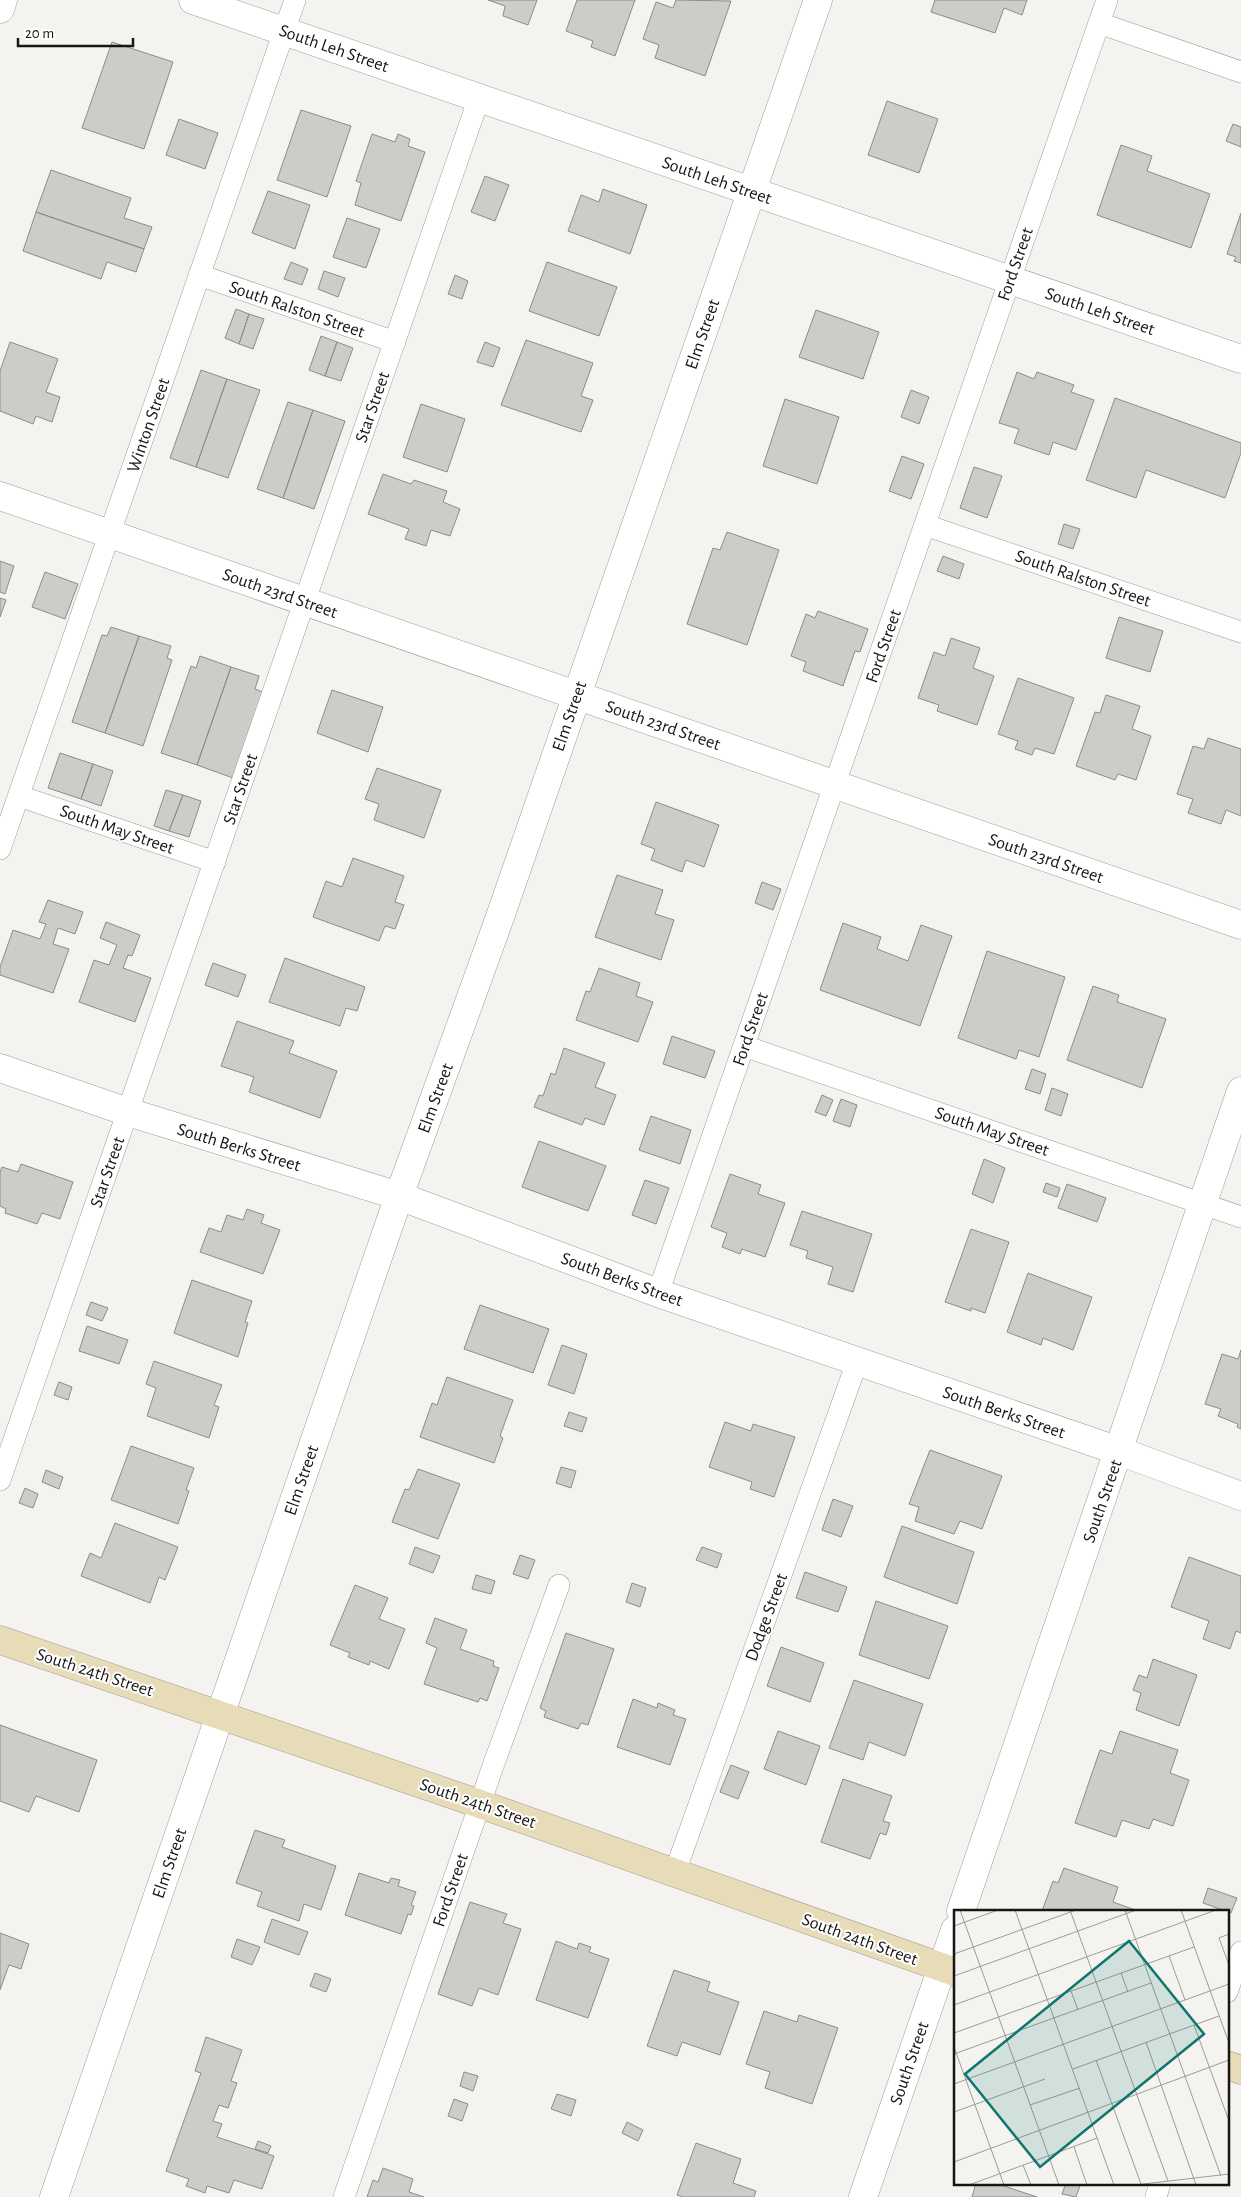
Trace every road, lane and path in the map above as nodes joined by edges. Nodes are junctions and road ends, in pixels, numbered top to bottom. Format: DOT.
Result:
graph roads {
  1 [pos="3,0"];
  2 [pos="194,0"];
  3 [pos="295,0"];
  4 [pos="818,0"];
  5 [pos="1107,0"];
  6 [pos="0,9"];
  7 [pos="1099,23"];
  8 [pos="284,31"];
  9 [pos="1241,72"];
  10 [pos="479,98"];
  11 [pos="752,191"];
  12 [pos="199,276"];
  13 [pos="1010,280"];
  14 [pos="394,342"];
  15 [pos="1241,360"];
  16 [pos="0,496"];
  17 [pos="925,525"];
  18 [pos="110,534"];
  19 [pos="305,601"];
  20 [pos="1241,632"];
  21 [pos="576,695"];
  22 [pos="834,785"];
  23 [pos="18,796"];
  24 [pos="0,849"];
  25 [pos="215,862"];
  26 [pos="1241,925"];
  27 [pos="744,1046"];
  28 [pos="0,1068"];
  29 [pos="1241,1090"];
  30 [pos="128,1112"];
  31 [pos="399,1196"];
  32 [pos="1202,1203"];
  33 [pos="1241,1217"];
  34 [pos="658,1293"];
  35 [pos="857,1362"];
  36 [pos="1119,1451"];
  37 [pos="0,1480"];
  38 [pos="1241,1496"];
  39 [pos="559,1584"];
  40 [pos="0,1640"];
  41 [pos="220,1713"];
  42 [pos="480,1804"];
  43 [pos="675,1872"];
  44 [pos="961,1910"];
  45 [pos="954,1936"];
  46 [pos="1241,1952"];
  47 [pos="948,1970"];
  48 [pos="1228,1989"];
  49 [pos="1228,2065"];
  50 [pos="1241,2070"];
  51 [pos="1160,2184"];
  52 [pos="54,2197"];
  53 [pos="344,2197"];
  54 [pos="863,2197"];
  55 [pos="1156,2197"];
  1 -- 6 [label="street"];
  2 -- 8 [label="street, South Leh Street"];
  3 -- 8 [label="lane, Winton Street"];
  4 -- 11 [label="street, Elm Street"];
  5 -- 7 [label="lane, Ford Street"];
  7 -- 9 [label="lane"];
  7 -- 13 [label="lane, Ford Street"];
  8 -- 10 [label="street, South Leh Street"];
  8 -- 12 [label="lane, Winton Street"];
  10 -- 11 [label="street, South Leh Street"];
  10 -- 14 [label="lane, Star Street"];
  11 -- 13 [label="street, South Leh Street"];
  11 -- 21 [label="street, Elm Street"];
  12 -- 14 [label="lane, South Ralston Street"];
  12 -- 18 [label="lane, Winton Street"];
  13 -- 15 [label="street, South Leh Street"];
  13 -- 17 [label="lane, Ford Street"];
  14 -- 19 [label="lane, Star Street"];
  16 -- 18 [label="street, South 23rd Street"];
  17 -- 20 [label="lane, South Ralston Street"];
  17 -- 22 [label="lane, Ford Street"];
  18 -- 19 [label="street, South 23rd Street"];
  18 -- 23 [label="lane, Winton Street"];
  19 -- 21 [label="street, South 23rd Street"];
  19 -- 25 [label="lane, Star Street"];
  21 -- 22 [label="street, South 23rd Street"];
  21 -- 31 [label="street, Elm Street"];
  22 -- 26 [label="street, South 23rd Street"];
  22 -- 27 [label="lane, Ford Street"];
  23 -- 24 [label="lane, Winton Street"];
  23 -- 25 [label="lane, South May Street"];
  25 -- 30 [label="lane, Star Street"];
  27 -- 32 [label="lane, South May Street"];
  27 -- 34 [label="lane, Ford Street"];
  28 -- 30 [label="street, South Berks Street"];
  29 -- 32 [label="street, South Street"];
  30 -- 31 [label="street, South Berks Street"];
  30 -- 37 [label="lane, Star Street"];
  31 -- 34 [label="street, South Berks Street"];
  31 -- 41 [label="street, Elm Street"];
  32 -- 33 [label="lane, South May Street"];
  32 -- 36 [label="street, South Street"];
  34 -- 35 [label="street, South Berks Street"];
  35 -- 36 [label="street, South Berks Street"];
  35 -- 43 [label="lane, Dodge Street"];
  36 -- 38 [label="street, South Berks Street"];
  36 -- 44 [label="street, South Street"];
  39 -- 42 [label="lane, Ford Street"];
  40 -- 41 [label="main road, South 24th Street"];
  41 -- 42 [label="main road, South 24th Street"];
  41 -- 52 [label="street, Elm Street"];
  42 -- 43 [label="main road, South 24th Street"];
  42 -- 53 [label="lane, Ford Street"];
  43 -- 47 [label="main road, South 24th Street"];
  45 -- 47 [label="street, South Street"];
  46 -- 48 [label="lane"];
  47 -- 54 [label="street, South Street"];
  49 -- 50 [label="main road"];
  51 -- 55 [label="lane"];
}
